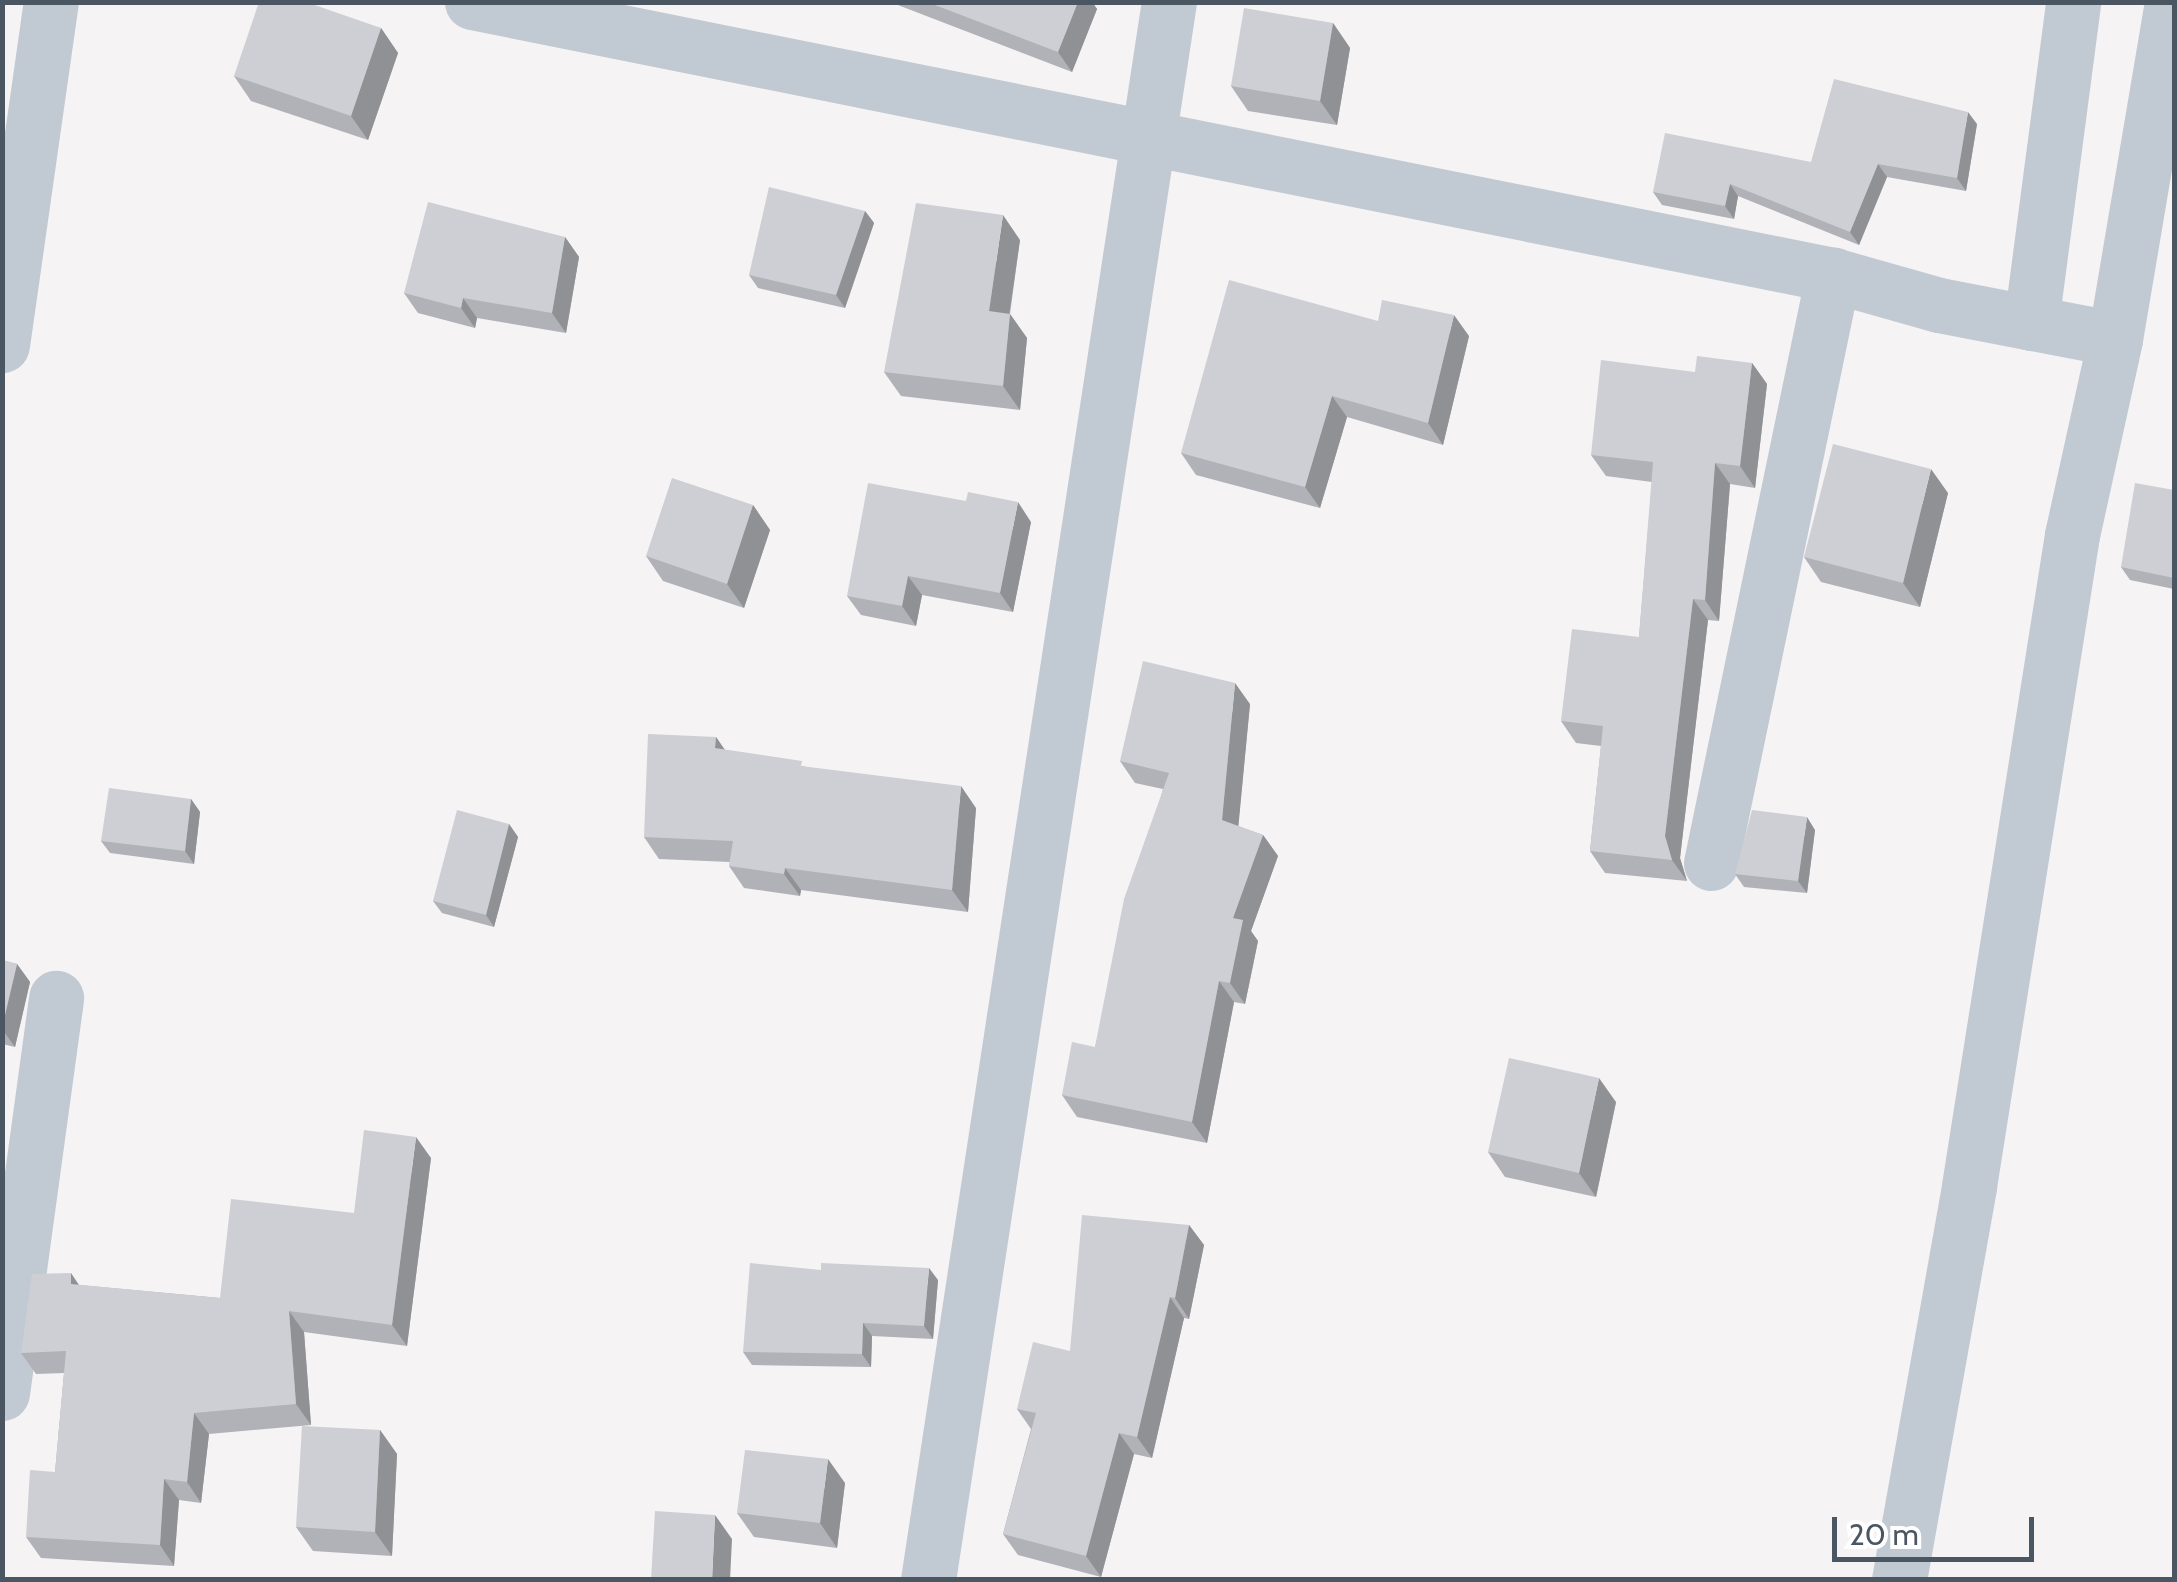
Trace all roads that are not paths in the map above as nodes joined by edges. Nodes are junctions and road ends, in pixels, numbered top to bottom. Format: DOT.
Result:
graph roads {
  1 [pos="51,2"];
  2 [pos="472,2"];
  3 [pos="1169,2"];
  4 [pos="2074,2"];
  5 [pos="2172,2"];
  6 [pos="1147,140"];
  7 [pos="1833,275"];
  8 [pos="2075,333"];
  9 [pos="2,346"];
  10 [pos="1711,864"];
  11 [pos="56,998"];
  12 [pos="2,1393"];
  13 [pos="928,1580"];
  14 [pos="1899,1580"];
  1 -- 9 [label="street"];
  2 -- 6 [label="street"];
  3 -- 6 [label="street"];
  4 -- 8 [label="street"];
  5 -- 8 [label="street"];
  6 -- 7 [label="street"];
  6 -- 13 [label="street"];
  7 -- 8 [label="street"];
  7 -- 10 [label="street"];
  8 -- 14 [label="street"];
  11 -- 12 [label="street"];
}
